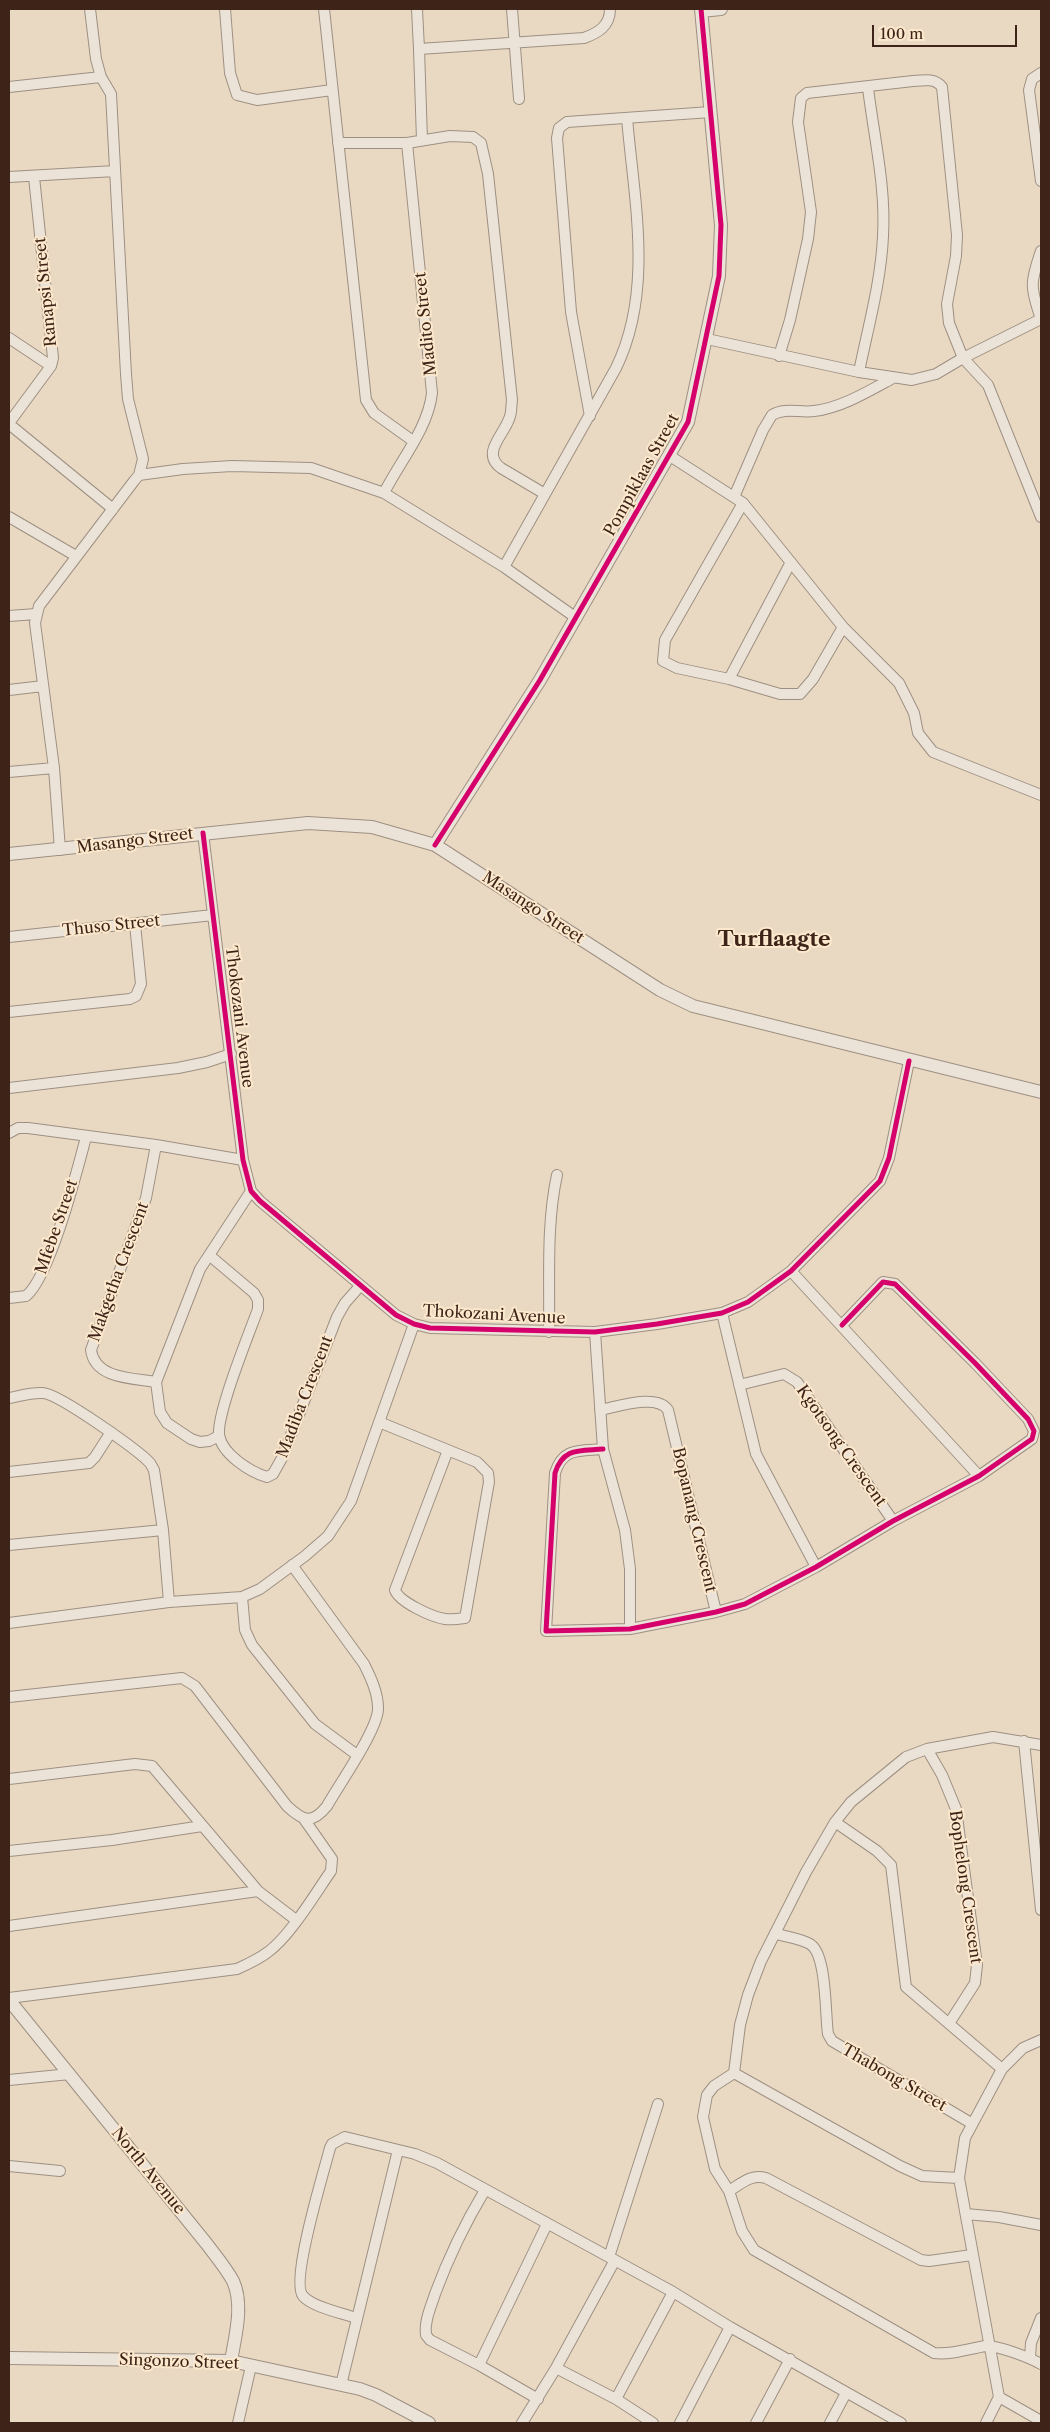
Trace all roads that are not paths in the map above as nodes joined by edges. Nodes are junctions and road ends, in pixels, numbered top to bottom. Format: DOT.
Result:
graph roads {
  1 [pos="90,9"];
  2 [pos="225,9"];
  3 [pos="324,9"];
  4 [pos="417,9"];
  5 [pos="512,9"];
  6 [pos="610,9"];
  7 [pos="721,9"];
  8 [pos="701,10"];
  9 [pos="514,42"];
  10 [pos="419,49"];
  11 [pos="1041,73"];
  12 [pos="101,77"];
  13 [pos="9,87"];
  14 [pos="868,88"];
  15 [pos="332,90"];
  16 [pos="519,99"];
  17 [pos="711,112"];
  18 [pos="627,118"];
  19 [pos="422,140"];
  20 [pos="338,143"];
  21 [pos="407,143"];
  22 [pos="115,171"];
  23 [pos="9,177"];
  24 [pos="34,177"];
  25 [pos="1041,181"];
  26 [pos="1041,251"];
  27 [pos="1041,319"];
  28 [pos="9,338"];
  29 [pos="707,339"];
  30 [pos="780,356"];
  31 [pos="963,358"];
  32 [pos="51,366"];
  33 [pos="859,372"];
  34 [pos="893,378"];
  35 [pos="590,416"];
  36 [pos="9,424"];
  37 [pos="413,442"];
  38 [pos="670,456"];
  39 [pos="139,475"];
  40 [pos="384,493"];
  41 [pos="545,494"];
  42 [pos="739,500"];
  43 [pos="113,509"];
  44 [pos="9,517"];
  45 [pos="1041,517"];
  46 [pos="76,556"];
  47 [pos="791,562"];
  48 [pos="504,567"];
  49 [pos="36,614"];
  50 [pos="9,616"];
  51 [pos="575,617"];
  52 [pos="842,627"];
  53 [pos="729,679"];
  54 [pos="43,686"];
  55 [pos="9,690"];
  56 [pos="54,768"];
  57 [pos="9,772"];
  58 [pos="1041,795"];
  59 [pos="203,833"];
  60 [pos="435,845"];
  61 [pos="60,850"];
  62 [pos="9,854"];
  63 [pos="213,915"];
  64 [pos="135,924"];
  65 [pos="9,937"];
  66 [pos="9,1012"];
  67 [pos="230,1054"];
  68 [pos="909,1061"];
  69 [pos="9,1088"];
  70 [pos="1041,1092"];
  71 [pos="9,1132"];
  72 [pos="86,1137"];
  73 [pos="156,1145"];
  74 [pos="243,1160"];
  75 [pos="557,1175"];
  76 [pos="251,1191"];
  77 [pos="209,1255"];
  78 [pos="791,1271"];
  79 [pos="360,1286"];
  80 [pos="9,1298"];
  81 [pos="722,1313"];
  82 [pos="414,1324"];
  83 [pos="842,1325"];
  84 [pos="549,1332"];
  85 [pos="595,1332"];
  86 [pos="156,1382"];
  87 [pos="739,1385"];
  88 [pos="9,1398"];
  89 [pos="600,1410"];
  90 [pos="379,1422"];
  91 [pos="111,1432"];
  92 [pos="219,1436"];
  93 [pos="603,1449"];
  94 [pos="448,1450"];
  95 [pos="9,1472"];
  96 [pos="979,1476"];
  97 [pos="893,1521"];
  98 [pos="163,1530"];
  99 [pos="9,1545"];
  100 [pos="292,1565"];
  101 [pos="816,1567"];
  102 [pos="242,1597"];
  103 [pos="169,1602"];
  104 [pos="716,1612"];
  105 [pos="9,1623"];
  106 [pos="630,1629"];
  107 [pos="9,1697"];
  108 [pos="1024,1742"];
  109 [pos="1041,1745"];
  110 [pos="927,1749"];
  111 [pos="357,1755"];
  112 [pos="9,1779"];
  113 [pos="304,1819"];
  114 [pos="835,1822"];
  115 [pos="202,1826"];
  116 [pos="9,1851"];
  117 [pos="258,1891"];
  118 [pos="1041,1910"];
  119 [pos="296,1920"];
  120 [pos="9,1926"];
  121 [pos="777,1934"];
  122 [pos="9,1999"];
  123 [pos="950,2022"];
  124 [pos="1041,2040"];
  125 [pos="1002,2069"];
  126 [pos="734,2073"];
  127 [pos="70,2074"];
  128 [pos="9,2080"];
  129 [pos="658,2104"];
  130 [pos="971,2123"];
  131 [pos="398,2150"];
  132 [pos="9,2166"];
  133 [pos="60,2171"];
  134 [pos="959,2178"];
  135 [pos="485,2190"];
  136 [pos="729,2191"];
  137 [pos="966,2214"];
  138 [pos="547,2224"];
  139 [pos="1041,2225"];
  140 [pos="972,2255"];
  141 [pos="612,2258"];
  142 [pos="673,2292"];
  143 [pos="356,2318"];
  144 [pos="1041,2318"];
  145 [pos="730,2327"];
  146 [pos="988,2346"];
  147 [pos="9,2358"];
  148 [pos="1030,2358"];
  149 [pos="790,2359"];
  150 [pos="231,2362"];
  151 [pos="1041,2364"];
  152 [pos="479,2365"];
  153 [pos="251,2366"];
  154 [pos="556,2368"];
  155 [pos="342,2385"];
  156 [pos="846,2393"];
  157 [pos="998,2397"];
  158 [pos="538,2399"];
  159 [pos="616,2399"];
  160 [pos="1041,2421"];
  161 [pos="238,2423"];
  162 [pos="429,2423"];
  163 [pos="522,2423"];
  164 [pos="653,2423"];
  165 [pos="680,2423"];
  166 [pos="756,2423"];
  167 [pos="830,2423"];
  168 [pos="901,2423"];
  169 [pos="986,2423"];
  1 -- 12 [label="street"];
  2 -- 15 [label="street"];
  3 -- 15 [label="street"];
  4 -- 10 [label="street"];
  5 -- 9 [label="street"];
  6 -- 9 [label="street"];
  7 -- 8 [label="street"];
  8 -- 17 [label="street, Pompiklaas Street"];
  9 -- 10 [label="street"];
  9 -- 16 [label="street"];
  10 -- 19 [label="street"];
  11 -- 25 [label="street"];
  12 -- 13 [label="street"];
  12 -- 22 [label="street"];
  14 -- 30 [label="street"];
  14 -- 31 [label="street"];
  14 -- 33 [label="street"];
  15 -- 20 [label="street"];
  17 -- 18 [label="street"];
  17 -- 29 [label="street, Pompiklaas Street"];
  18 -- 35 [label="street"];
  18 -- 35 [label="street"];
  19 -- 21 [label="street"];
  19 -- 41 [label="street"];
  20 -- 21 [label="street"];
  20 -- 37 [label="street"];
  21 -- 37 [label="street, Madito Street"];
  22 -- 24 [label="street"];
  22 -- 39 [label="street"];
  23 -- 24 [label="street"];
  24 -- 32 [label="street, Ranapsi Street"];
  26 -- 27 [label="street"];
  27 -- 31 [label="street"];
  28 -- 32 [label="street"];
  29 -- 30 [label="street"];
  29 -- 38 [label="street, Pompiklaas Street"];
  30 -- 33 [label="street"];
  31 -- 34 [label="street"];
  31 -- 45 [label="street"];
  32 -- 36 [label="street, Ranapsi Street"];
  33 -- 34 [label="street"];
  34 -- 42 [label="street"];
  35 -- 41 [label="street"];
  36 -- 43 [label="street"];
  37 -- 40 [label="street, Madito Street"];
  38 -- 42 [label="street"];
  38 -- 51 [label="street, Pompiklaas Street"];
  39 -- 40 [label="street"];
  39 -- 43 [label="street"];
  40 -- 48 [label="street"];
  41 -- 48 [label="street"];
  42 -- 47 [label="street"];
  42 -- 53 [label="street"];
  43 -- 46 [label="street"];
  44 -- 46 [label="street"];
  46 -- 49 [label="street"];
  47 -- 52 [label="street"];
  47 -- 53 [label="street"];
  48 -- 51 [label="street"];
  49 -- 50 [label="street"];
  49 -- 54 [label="street"];
  51 -- 60 [label="street, Pompiklaas Street"];
  52 -- 53 [label="street"];
  52 -- 58 [label="street"];
  54 -- 55 [label="street"];
  54 -- 56 [label="street"];
  56 -- 57 [label="street"];
  56 -- 61 [label="street"];
  59 -- 60 [label="street, Masango Street"];
  59 -- 61 [label="street, Masango Street"];
  59 -- 63 [label="street, Thokozani Avenue"];
  60 -- 68 [label="street, Masango Street"];
  61 -- 62 [label="street, Masango Street"];
  63 -- 64 [label="street, Thuso Street"];
  63 -- 67 [label="street, Thokozani Avenue"];
  64 -- 65 [label="street, Thuso Street"];
  64 -- 66 [label="street"];
  67 -- 69 [label="street"];
  67 -- 74 [label="street, Thokozani Avenue"];
  68 -- 70 [label="street, Masango Street"];
  68 -- 78 [label="street, Thokozani Avenue"];
  71 -- 72 [label="street"];
  72 -- 73 [label="street"];
  72 -- 80 [label="street, Mfebe Street"];
  73 -- 74 [label="street"];
  73 -- 86 [label="street, Makgetha Crescent"];
  74 -- 76 [label="street, Thokozani Avenue"];
  75 -- 84 [label="street"];
  76 -- 77 [label="street"];
  76 -- 79 [label="street, Thokozani Avenue"];
  77 -- 86 [label="street"];
  77 -- 92 [label="street"];
  78 -- 81 [label="street, Thokozani Avenue"];
  78 -- 83 [label="street"];
  79 -- 82 [label="street, Thokozani Avenue"];
  79 -- 92 [label="street, Madiba Crescent"];
  81 -- 85 [label="street, Thokozani Avenue"];
  81 -- 87 [label="street"];
  82 -- 84 [label="street, Thokozani Avenue"];
  82 -- 90 [label="street"];
  83 -- 96 [label="street"];
  83 -- 96 [label="street"];
  84 -- 85 [label="street, Thokozani Avenue"];
  85 -- 89 [label="street"];
  86 -- 92 [label="street"];
  87 -- 97 [label="street, Kgotsong Crescent"];
  87 -- 101 [label="street"];
  88 -- 91 [label="street"];
  89 -- 93 [label="street"];
  89 -- 104 [label="street, Bopanang Crescent"];
  90 -- 94 [label="street"];
  90 -- 100 [label="street"];
  91 -- 95 [label="street"];
  91 -- 98 [label="street"];
  93 -- 106 [label="street"];
  93 -- 106 [label="street, Bopanang Crescent"];
  94 -- 94 [label="street"];
  96 -- 97 [label="street"];
  97 -- 101 [label="street, Kgotsong Crescent"];
  98 -- 99 [label="street"];
  98 -- 103 [label="street"];
  100 -- 102 [label="street"];
  100 -- 111 [label="street"];
  101 -- 104 [label="street, Kgotsong Crescent"];
  102 -- 103 [label="street"];
  102 -- 111 [label="street"];
  103 -- 105 [label="street"];
  104 -- 106 [label="street, Bopanang Crescent"];
  107 -- 113 [label="street"];
  108 -- 109 [label="street"];
  108 -- 110 [label="street"];
  108 -- 118 [label="street"];
  110 -- 114 [label="street"];
  110 -- 123 [label="street, Bophelong Crescent"];
  111 -- 113 [label="street"];
  112 -- 115 [label="street"];
  113 -- 119 [label="street"];
  114 -- 121 [label="street"];
  114 -- 123 [label="street"];
  115 -- 116 [label="street"];
  115 -- 117 [label="street"];
  117 -- 119 [label="street"];
  117 -- 120 [label="street"];
  119 -- 122 [label="street"];
  121 -- 126 [label="street"];
  121 -- 130 [label="street, Thabong Street"];
  122 -- 127 [label="street, North Avenue"];
  123 -- 125 [label="street"];
  124 -- 125 [label="street"];
  125 -- 130 [label="street"];
  126 -- 134 [label="street"];
  126 -- 136 [label="street"];
  127 -- 128 [label="street"];
  127 -- 150 [label="street, North Avenue"];
  129 -- 141 [label="street"];
  130 -- 134 [label="street"];
  131 -- 135 [label="street"];
  131 -- 143 [label="street"];
  131 -- 143 [label="street"];
  132 -- 133 [label="street"];
  134 -- 137 [label="street"];
  135 -- 138 [label="street"];
  135 -- 152 [label="street"];
  136 -- 140 [label="street"];
  136 -- 146 [label="street"];
  137 -- 139 [label="street"];
  137 -- 140 [label="street"];
  138 -- 141 [label="street"];
  138 -- 152 [label="street"];
  140 -- 146 [label="street"];
  141 -- 142 [label="street"];
  141 -- 154 [label="street"];
  142 -- 145 [label="street"];
  142 -- 159 [label="street"];
  143 -- 155 [label="street"];
  144 -- 148 [label="street"];
  145 -- 149 [label="street"];
  145 -- 165 [label="street"];
  146 -- 148 [label="street"];
  146 -- 157 [label="street"];
  147 -- 150 [label="street, Singonzo Street"];
  148 -- 151 [label="street"];
  149 -- 156 [label="street"];
  149 -- 166 [label="street"];
  150 -- 153 [label="street, Singonzo Street"];
  152 -- 158 [label="street"];
  153 -- 155 [label="street, Singonzo Street"];
  153 -- 161 [label="street"];
  154 -- 158 [label="street"];
  154 -- 159 [label="street"];
  155 -- 162 [label="street, Singonzo Street"];
  156 -- 167 [label="street"];
  156 -- 168 [label="street"];
  157 -- 160 [label="street"];
  157 -- 169 [label="street"];
  158 -- 163 [label="street"];
  159 -- 164 [label="street"];
}
